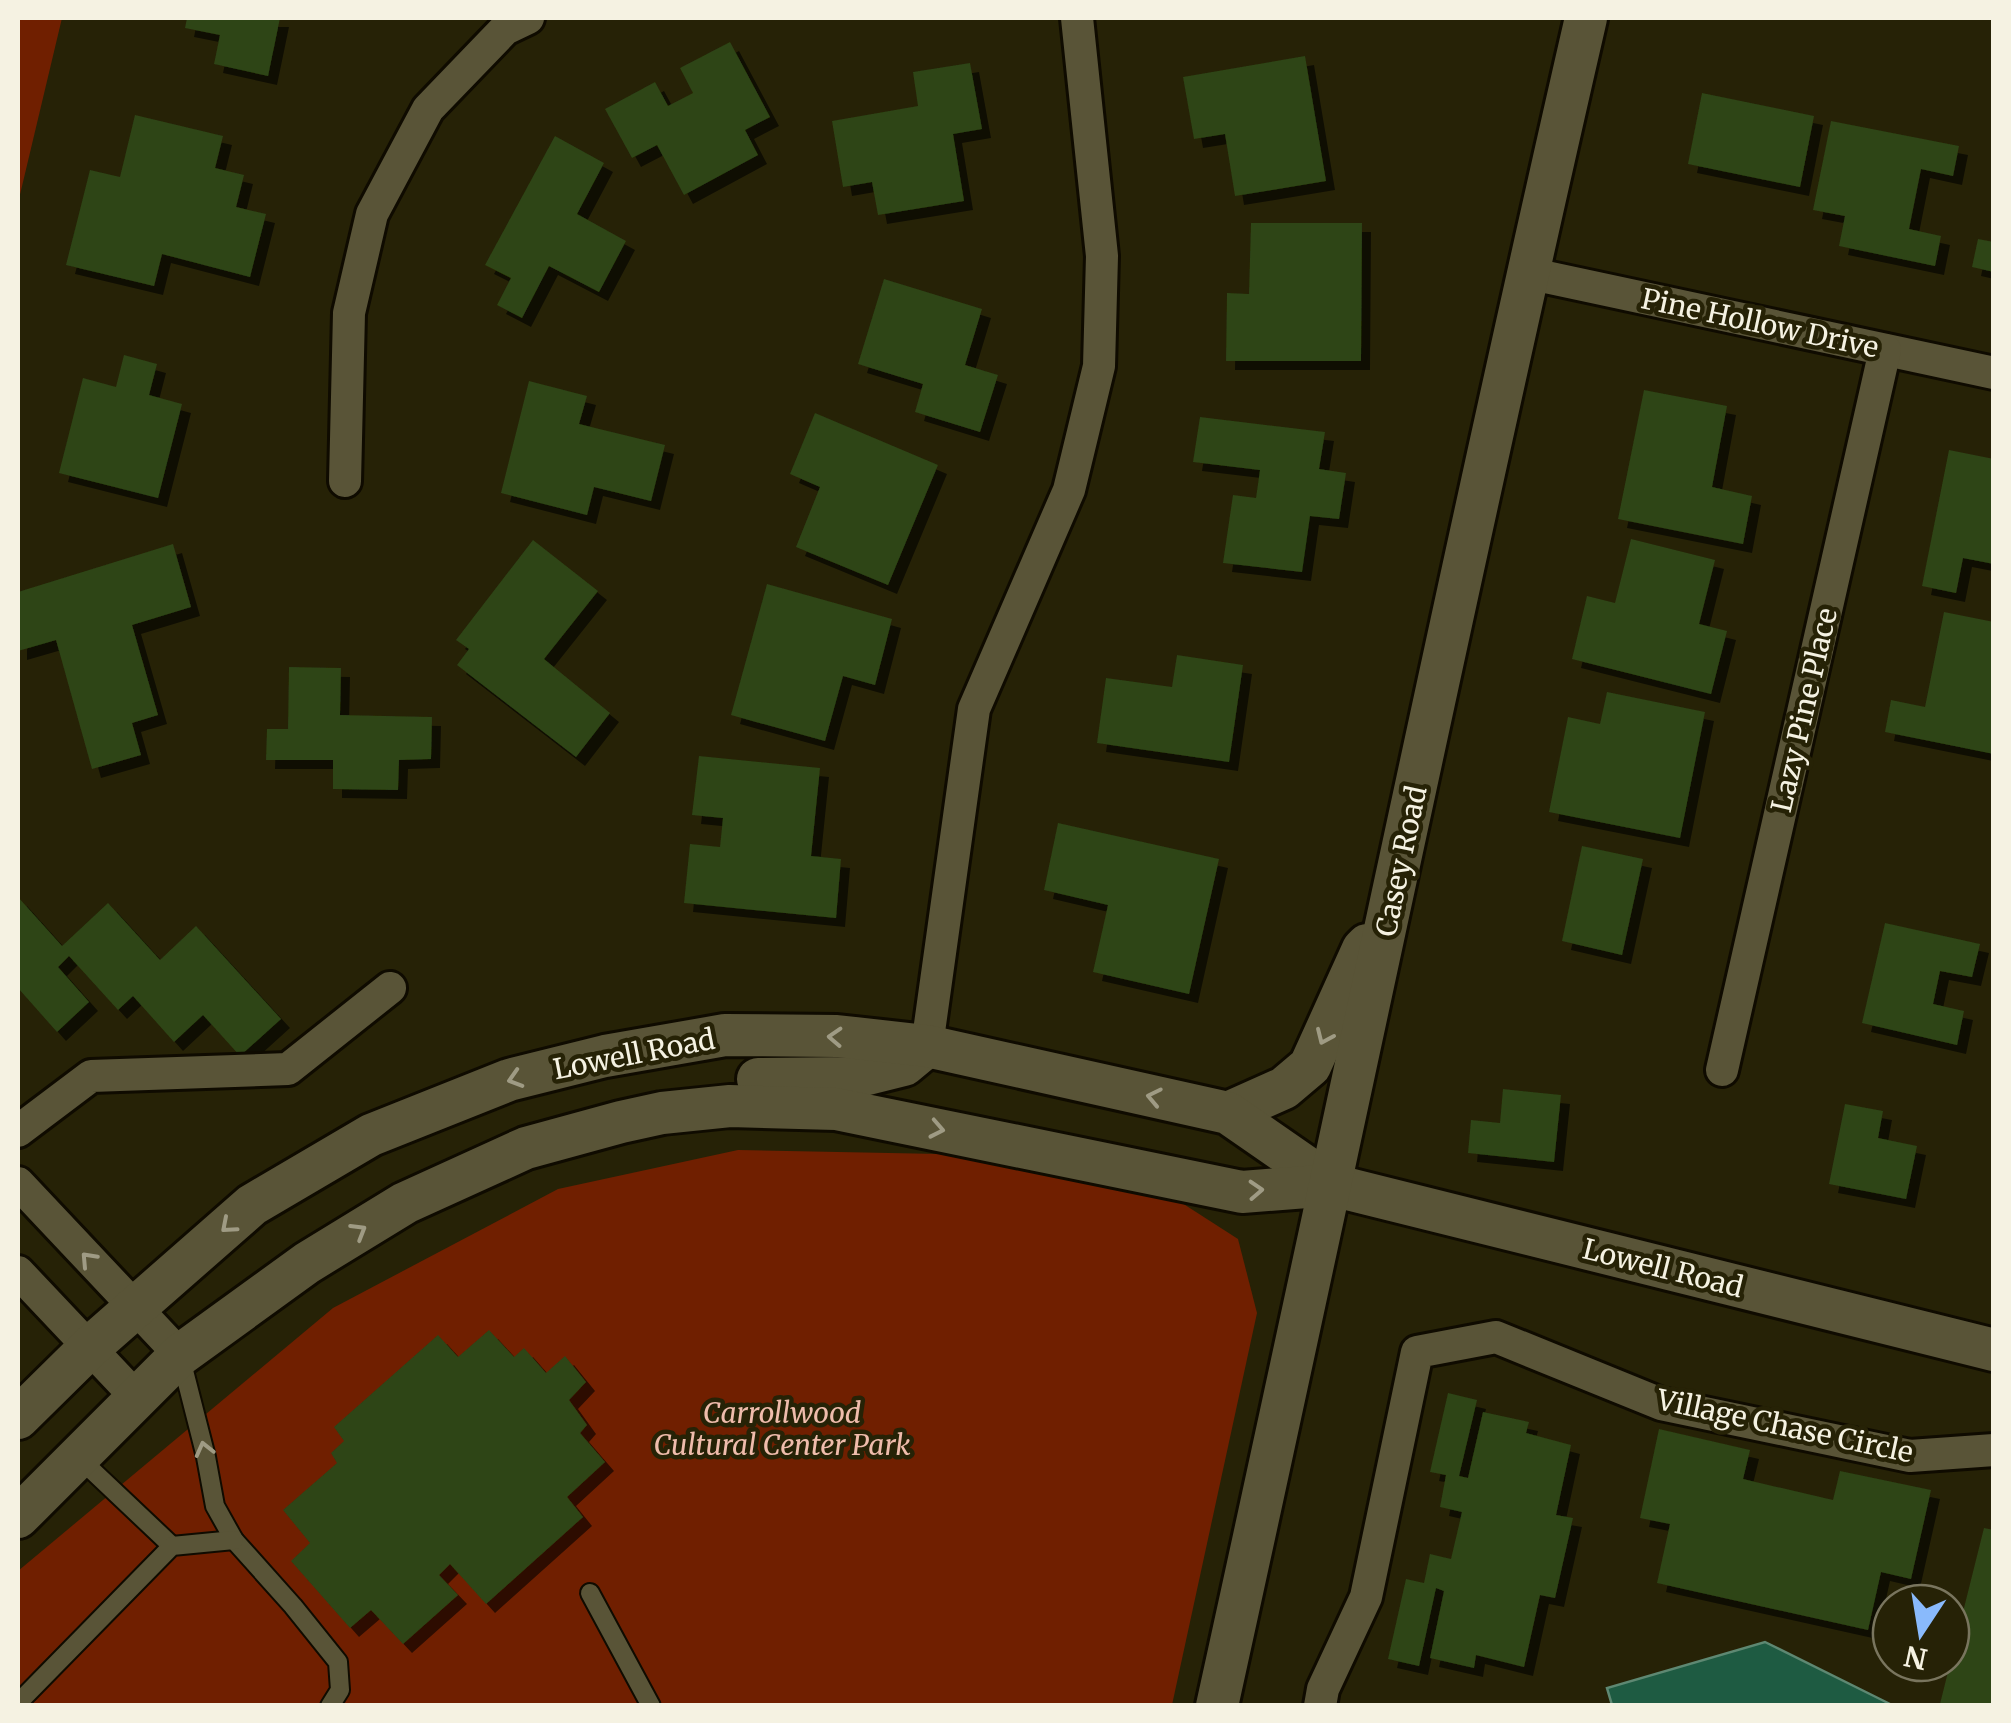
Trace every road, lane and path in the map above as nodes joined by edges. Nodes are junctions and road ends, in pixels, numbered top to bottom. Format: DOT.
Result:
graph roads {
  1 [pos="1077,18"];
  2 [pos="1586,18"];
  3 [pos="512,22"];
  4 [pos="1527,273"];
  5 [pos="1885,350"];
  6 [pos="1994,373"];
  7 [pos="345,480"];
  8 [pos="1388,922"];
  9 [pos="390,988"];
  10 [pos="927,1046"];
  11 [pos="1722,1070"];
  12 [pos="662,1113"];
  13 [pos="1228,1113"];
  14 [pos="18,1131"];
  15 [pos="18,1183"];
  16 [pos="1332,1185"];
  17 [pos="18,1272"];
  18 [pos="134,1308"];
  19 [pos="89,1348"];
  20 [pos="1994,1350"];
  21 [pos="180,1355"];
  22 [pos="137,1398"];
  23 [pos="18,1418"];
  24 [pos="1994,1450"];
  25 [pos="78,1457"];
  26 [pos="18,1517"];
  27 [pos="234,1540"];
  28 [pos="172,1546"];
  29 [pos="590,1592"];
  30 [pos="18,1703"];
  31 [pos="330,1706"];
  32 [pos="651,1706"];
  33 [pos="1217,1706"];
  34 [pos="1320,1706"];
  1 -- 10 [label="street"];
  2 -- 4 [label="street, Casey Road"];
  3 -- 7 [label="street"];
  4 -- 5 [label="street, Pine Hollow Drive"];
  4 -- 8 [label="street, Casey Road"];
  5 -- 6 [label="street, Pine Hollow Drive"];
  5 -- 11 [label="street, Lazy Pine Place"];
  8 -- 13 [label="street, one-way"];
  8 -- 16 [label="street, Casey Road"];
  9 -- 14 [label="street"];
  10 -- 12 [label="street"];
  13 -- 10 [label="street, Lowell Road, one-way"];
  10 -- 18 [label="street, Lowell Road, one-way"];
  12 -- 16 [label="street, Lowell Road, one-way"];
  21 -- 12 [label="street, Lowell Road, one-way"];
  13 -- 16 [label="street, Lowell Road"];
  18 -- 15 [label="street, one-way"];
  16 -- 20 [label="street, Lowell Road"];
  16 -- 33 [label="street, Casey Road"];
  17 -- 19 [label="street"];
  18 -- 19 [label="street, Lowell Road"];
  18 -- 21 [label="street"];
  19 -- 22 [label="street"];
  19 -- 23 [label="street, Lowell Road"];
  21 -- 22 [label="street, Lowell Road"];
  27 -- 21 [label="lane, one-way"];
  22 -- 25 [label="street, Lowell Road"];
  24 -- 34 [label="street, Village Chase Circle"];
  25 -- 26 [label="street, Lowell Road"];
  25 -- 28 [label="lane"];
  27 -- 28 [label="lane"];
  27 -- 31 [label="lane"];
  28 -- 30 [label="lane"];
  29 -- 32 [label="lane"];
}
